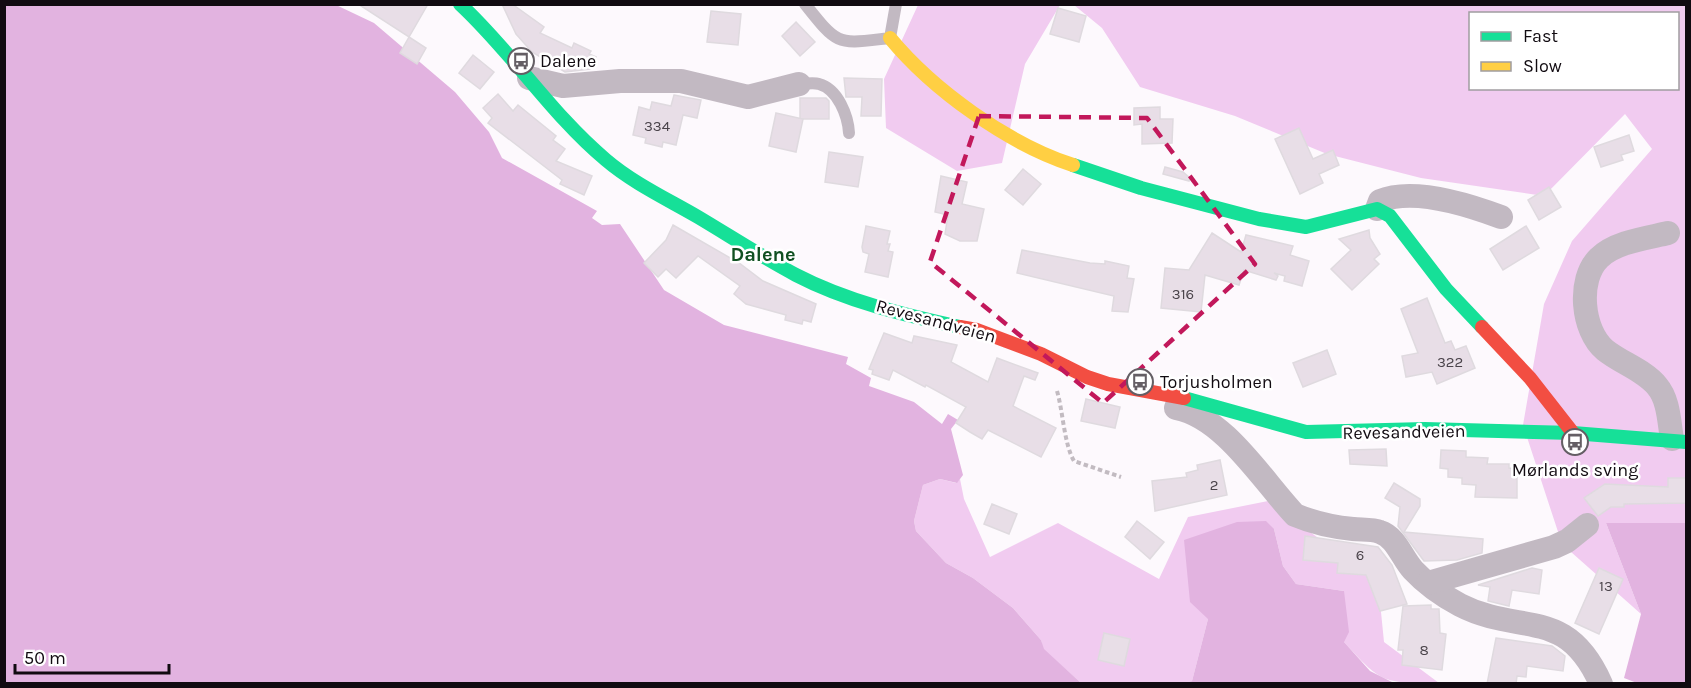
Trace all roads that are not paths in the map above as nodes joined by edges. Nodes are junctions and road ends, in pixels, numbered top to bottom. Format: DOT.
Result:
graph roads {
  1 [pos="460,4"];
  2 [pos="805,4"];
  3 [pos="896,4"];
  4 [pos="890,38"];
  5 [pos="529,78"];
  6 [pos="799,84"];
  7 [pos="849,133"];
  8 [pos="1377,209"];
  9 [pos="1501,217"];
  10 [pos="1668,233"];
  11 [pos="1132,390"];
  12 [pos="1573,433"];
  13 [pos="1679,441"];
  14 [pos="1587,525"];
  15 [pos="1428,583"];
  16 [pos="1601,684"];
  1 -- 5 [label="main road, Revesandveien"];
  2 -- 4 [label="lane"];
  3 -- 4 [label="lane"];
  4 -- 8 [label="main road"];
  5 -- 6 [label="street"];
  5 -- 11 [label="main road, Revesandveien"];
  6 -- 7 [label="lane"];
  8 -- 9 [label="street"];
  8 -- 12 [label="main road"];
  10 -- 13 [label="street, Revesandveien"];
  11 -- 12 [label="main road, Revesandveien"];
  11 -- 15 [label="street"];
  12 -- 13 [label="main road, Revesandveien"];
  14 -- 15 [label="street"];
  15 -- 16 [label="street"];
}
